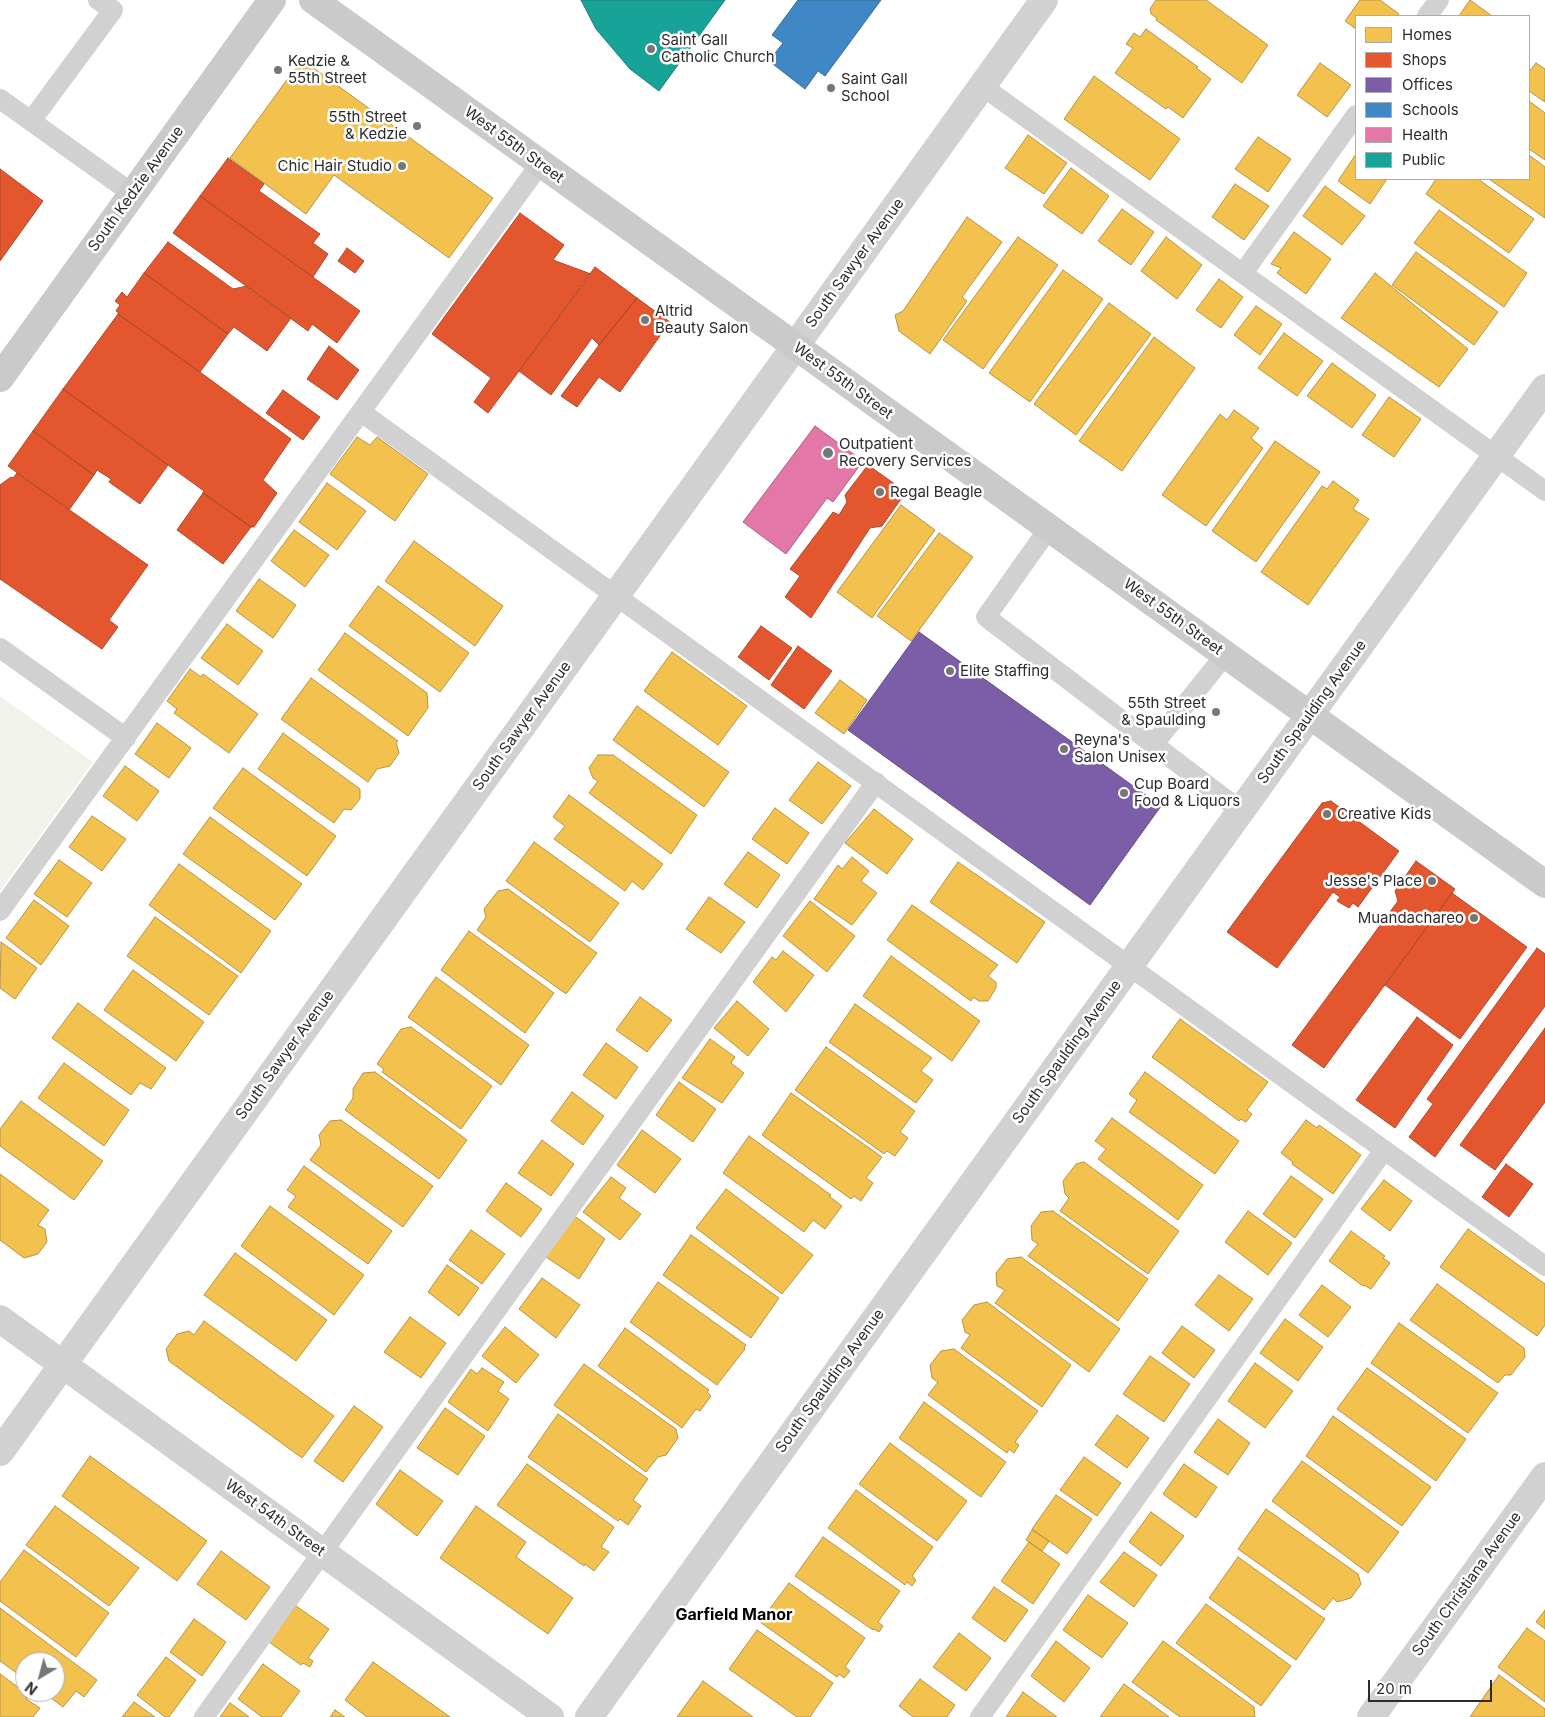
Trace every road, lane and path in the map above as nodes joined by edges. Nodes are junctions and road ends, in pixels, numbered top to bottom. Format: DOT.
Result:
graph roads {
  1 [pos="98,0"];
  2 [pos="272,0"];
  3 [pos="313,0"];
  4 [pos="1044,0"];
  5 [pos="1439,0"];
  6 [pos="1428,15"];
  7 [pos="982,86"];
  8 [pos="0,99"];
  9 [pos="1355,117"];
  10 [pos="31,121"];
  11 [pos="540,164"];
  12 [pos="133,194"];
  13 [pos="1243,273"];
  14 [pos="795,346"];
  15 [pos="0,378"];
  16 [pos="1545,388"];
  17 [pos="361,412"];
  18 [pos="1496,456"];
  19 [pos="1545,491"];
  20 [pos="1049,528"];
  21 [pos="616,595"];
  22 [pos="0,648"];
  23 [pos="1225,654"];
  24 [pos="1310,715"];
  25 [pos="126,738"];
  26 [pos="1153,745"];
  27 [pos="876,782"];
  28 [pos="1241,811"];
  29 [pos="1545,884"];
  30 [pos="0,911"];
  31 [pos="1129,966"];
  32 [pos="1384,1150"];
  33 [pos="1545,1266"];
  34 [pos="0,1320"];
  35 [pos="63,1365"];
  36 [pos="0,1452"];
  37 [pos="1545,1476"];
  38 [pos="323,1553"];
  39 [pos="204,1717"];
  40 [pos="550,1717"];
  41 [pos="589,1717"];
  42 [pos="980,1717"];
  43 [pos="1371,1717"];
  1 -- 10 [label="lane"];
  2 -- 12 [label="main road, South Kedzie Avenue"];
  3 -- 11 [label="main road, West 55th Street"];
  4 -- 7 [label="street, South Sawyer Avenue"];
  5 -- 6 [label="lane"];
  7 -- 13 [label="lane"];
  7 -- 14 [label="street, South Sawyer Avenue"];
  8 -- 10 [label="lane"];
  9 -- 13 [label="lane"];
  10 -- 12 [label="lane"];
  11 -- 14 [label="main road, West 55th Street"];
  11 -- 17 [label="lane"];
  12 -- 15 [label="main road, South Kedzie Avenue"];
  13 -- 18 [label="lane"];
  14 -- 20 [label="main road, West 55th Street"];
  14 -- 21 [label="street, South Sawyer Avenue"];
  16 -- 18 [label="street, South Spaulding Avenue"];
  17 -- 21 [label="lane"];
  17 -- 25 [label="lane"];
  18 -- 19 [label="lane"];
  18 -- 24 [label="street, South Spaulding Avenue"];
  20 -- 23 [label="main road, West 55th Street"];
  20 -- 26 [label="lane"];
  21 -- 27 [label="lane"];
  21 -- 35 [label="street, South Sawyer Avenue"];
  22 -- 25 [label="lane"];
  23 -- 24 [label="main road, West 55th Street"];
  23 -- 26 [label="lane"];
  24 -- 28 [label="street, South Spaulding Avenue"];
  24 -- 29 [label="main road, West 55th Street"];
  25 -- 30 [label="lane"];
  26 -- 28 [label="lane"];
  27 -- 31 [label="lane"];
  27 -- 38 [label="lane"];
  28 -- 31 [label="street, South Spaulding Avenue"];
  31 -- 32 [label="lane"];
  31 -- 41 [label="street, South Spaulding Avenue"];
  32 -- 33 [label="lane"];
  32 -- 42 [label="lane"];
  34 -- 35 [label="street, West 54th Street"];
  35 -- 36 [label="street, South Sawyer Avenue"];
  35 -- 38 [label="street, West 54th Street"];
  37 -- 43 [label="street, South Christiana Avenue"];
  38 -- 39 [label="lane"];
  38 -- 40 [label="street, West 54th Street"];
}
